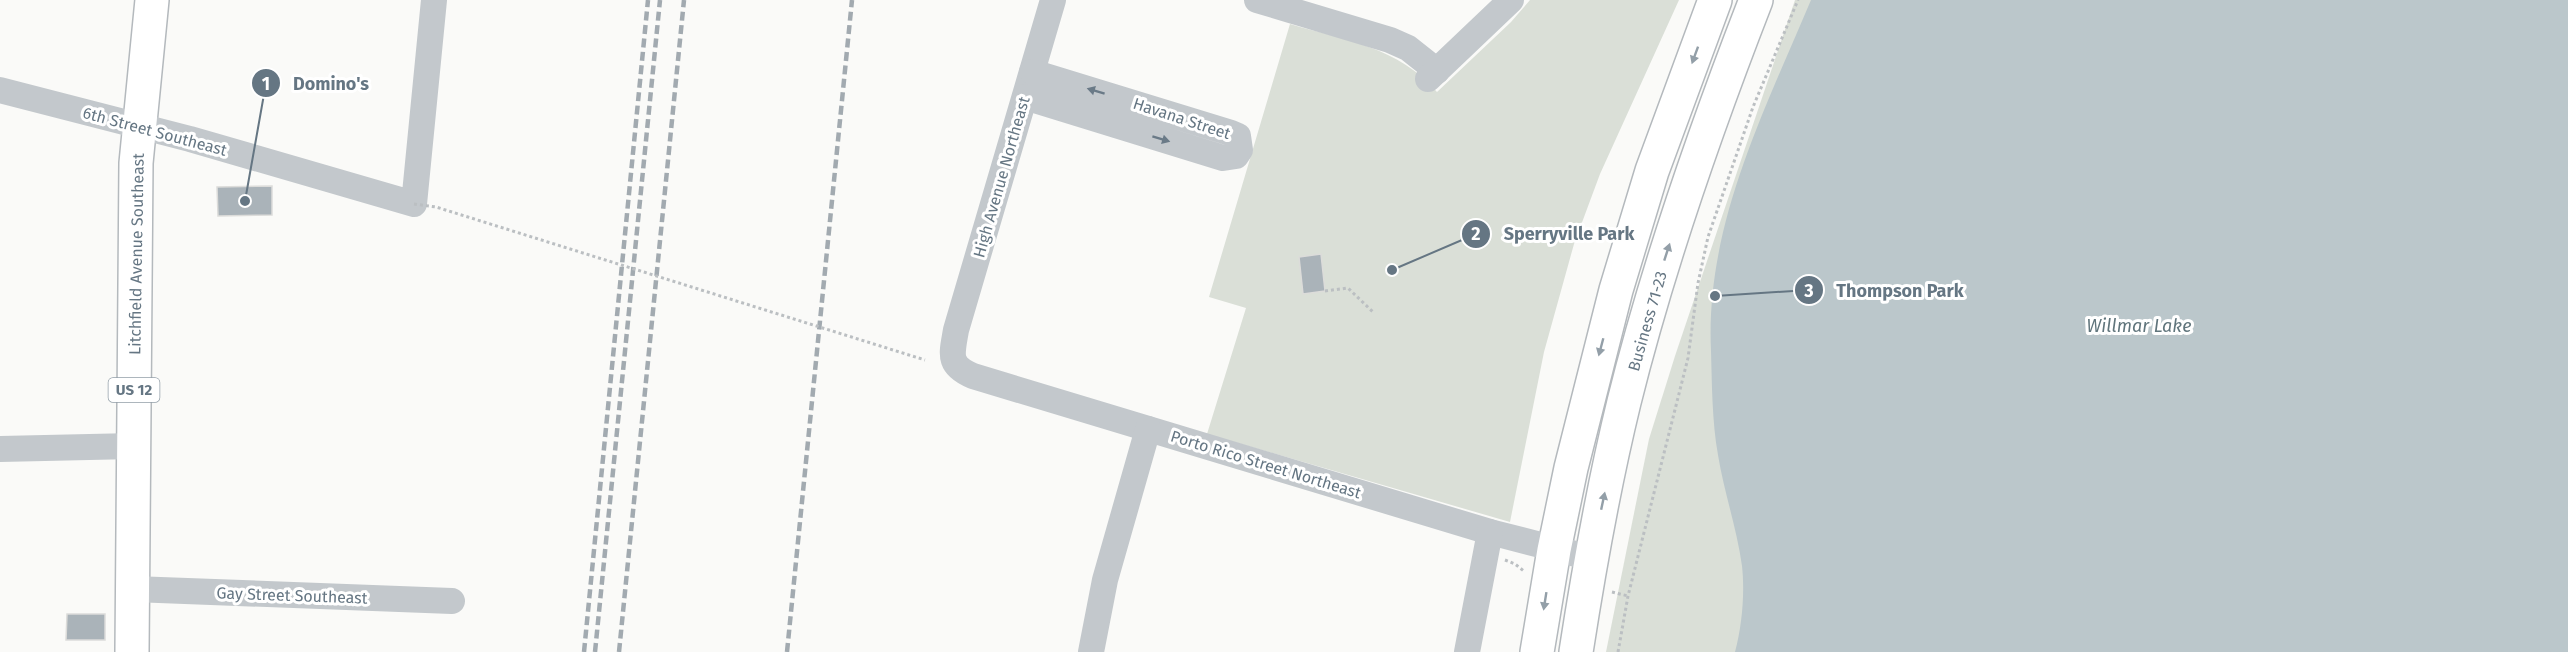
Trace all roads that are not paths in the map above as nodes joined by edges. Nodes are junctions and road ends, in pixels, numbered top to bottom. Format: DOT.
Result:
graph roads {
  1 [pos="152,0"];
  2 [pos="434,0"];
  3 [pos="1053,0"];
  4 [pos="1257,0"];
  5 [pos="1511,0"];
  6 [pos="1715,0"];
  7 [pos="1756,0"];
  8 [pos="1032,72"];
  9 [pos="0,90"];
  10 [pos="1025,97"];
  11 [pos="139,127"];
  12 [pos="951,354"];
  13 [pos="1148,429"];
  14 [pos="134,446"];
  15 [pos="0,449"];
  16 [pos="1490,532"];
  17 [pos="1554,550"];
  18 [pos="1591,558"];
  19 [pos="133,590"];
  20 [pos="452,601"];
  21 [pos="132,652"];
  22 [pos="1091,652"];
  23 [pos="1467,652"];
  24 [pos="1537,652"];
  25 [pos="1576,652"];
  1 -- 11 [label="highway, Litchfield Avenue Southeast / US 12"];
  2 -- 11 [label="street, 6th Street Southeast"];
  3 -- 8 [label="street, High Avenue Northeast"];
  4 -- 5 [label="street"];
  6 -- 17 [label="highway, one-way"];
  18 -- 7 [label="highway, Business 71-23, one-way"];
  8 -- 10 [label="street, High Avenue Northeast"];
  10 -- 8 [label="street, Havana Street, one-way"];
  9 -- 11 [label="street, 6th Street Southeast"];
  10 -- 12 [label="street, High Avenue Northeast"];
  11 -- 14 [label="highway, Litchfield Avenue Southeast / US 12"];
  12 -- 13 [label="street, Porto Rico Street Northeast"];
  13 -- 16 [label="street, Porto Rico Street Northeast"];
  13 -- 22 [label="street"];
  14 -- 15 [label="street"];
  14 -- 19 [label="highway, Litchfield Avenue Southeast / US 12"];
  16 -- 17 [label="street, Porto Rico Street Northeast"];
  16 -- 23 [label="street"];
  17 -- 18 [label="street, Porto Rico Street Northeast"];
  17 -- 24 [label="highway, one-way"];
  18 -- 25 [label="highway, Business 71-23"];
  19 -- 20 [label="street, Gay Street Southeast"];
  19 -- 21 [label="highway, Litchfield Avenue Southeast / US 12"];
}
